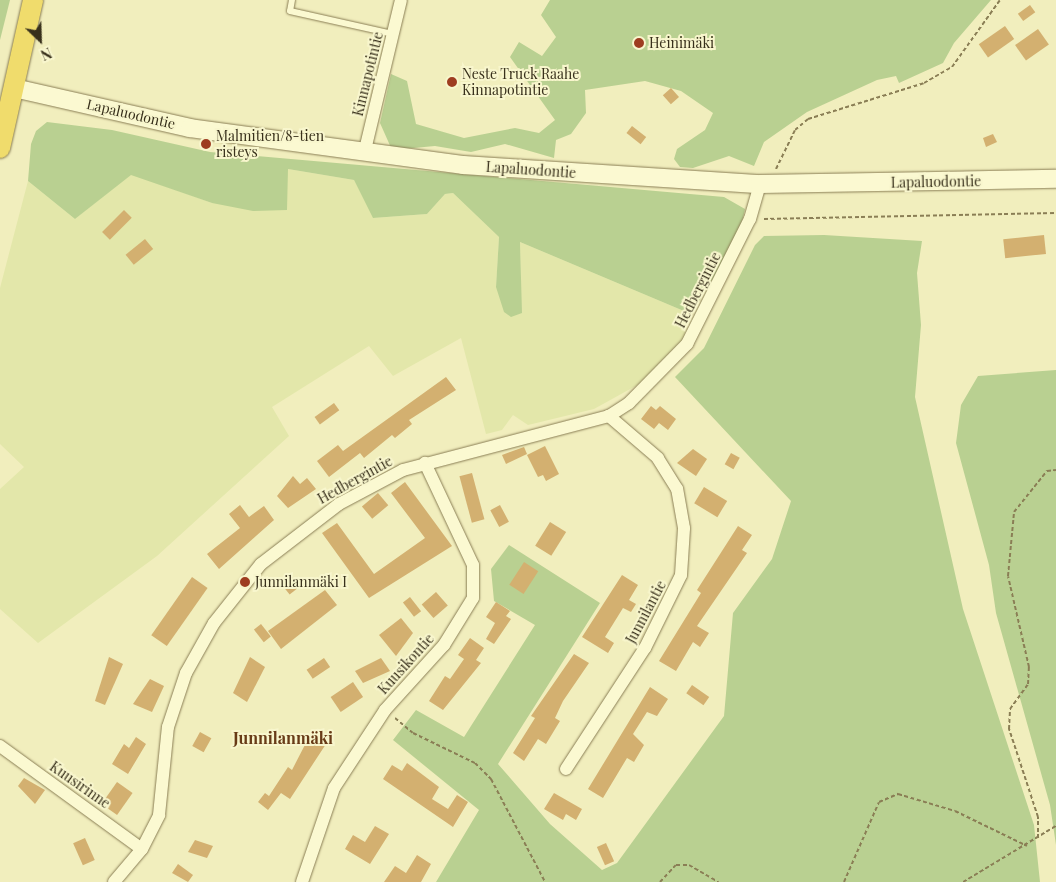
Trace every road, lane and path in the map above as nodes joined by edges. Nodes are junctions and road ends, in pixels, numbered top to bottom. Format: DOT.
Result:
graph roads {
  1 [pos="33,0"];
  2 [pos="292,0"];
  3 [pos="401,0"];
  4 [pos="1000,0"];
  5 [pos="393,34"];
  6 [pos="14,88"];
  7 [pos="0,148"];
  8 [pos="364,154"];
  9 [pos="1056,180"];
  10 [pos="766,184"];
  11 [pos="1056,213"];
  12 [pos="750,219"];
  13 [pos="609,416"];
  14 [pos="425,463"];
  15 [pos="1056,470"];
  16 [pos="385,710"];
  17 [pos="0,746"];
  18 [pos="566,769"];
  19 [pos="1056,826"];
  20 [pos="1038,838"];
  21 [pos="1027,846"];
  22 [pos="142,849"];
  23 [pos="114,882"];
  24 [pos="302,882"];
  25 [pos="545,882"];
  26 [pos="660,882"];
  27 [pos="718,882"];
  28 [pos="844,882"];
  29 [pos="963,882"];
  1 -- 6 [label="highway"];
  2 -- 5 [label="lane"];
  3 -- 5 [label="street, Kinnapotintie"];
  4 -- 10 [label="path"];
  5 -- 8 [label="street, Kinnapotintie"];
  6 -- 7 [label="highway"];
  6 -- 8 [label="main road, Lapaluodontie"];
  8 -- 10 [label="main road, Lapaluodontie"];
  9 -- 10 [label="main road, Lapaluodontie"];
  10 -- 12 [label="street, Hedbergintie"];
  11 -- 12 [label="path"];
  12 -- 13 [label="street, Hedbergintie"];
  13 -- 14 [label="street, Hedbergintie"];
  13 -- 18 [label="street, Junnilantie"];
  14 -- 16 [label="street, Kuusikontie"];
  14 -- 22 [label="street, Hedbergintie"];
  15 -- 20 [label="path"];
  16 -- 24 [label="street, Kuusikontie"];
  16 -- 25 [label="path"];
  17 -- 22 [label="street, Kuusirinne"];
  19 -- 20 [label="path"];
  20 -- 21 [label="path"];
  21 -- 28 [label="path"];
  21 -- 29 [label="path"];
  22 -- 23 [label="street, Hedbergintie"];
  26 -- 27 [label="path"];
}
